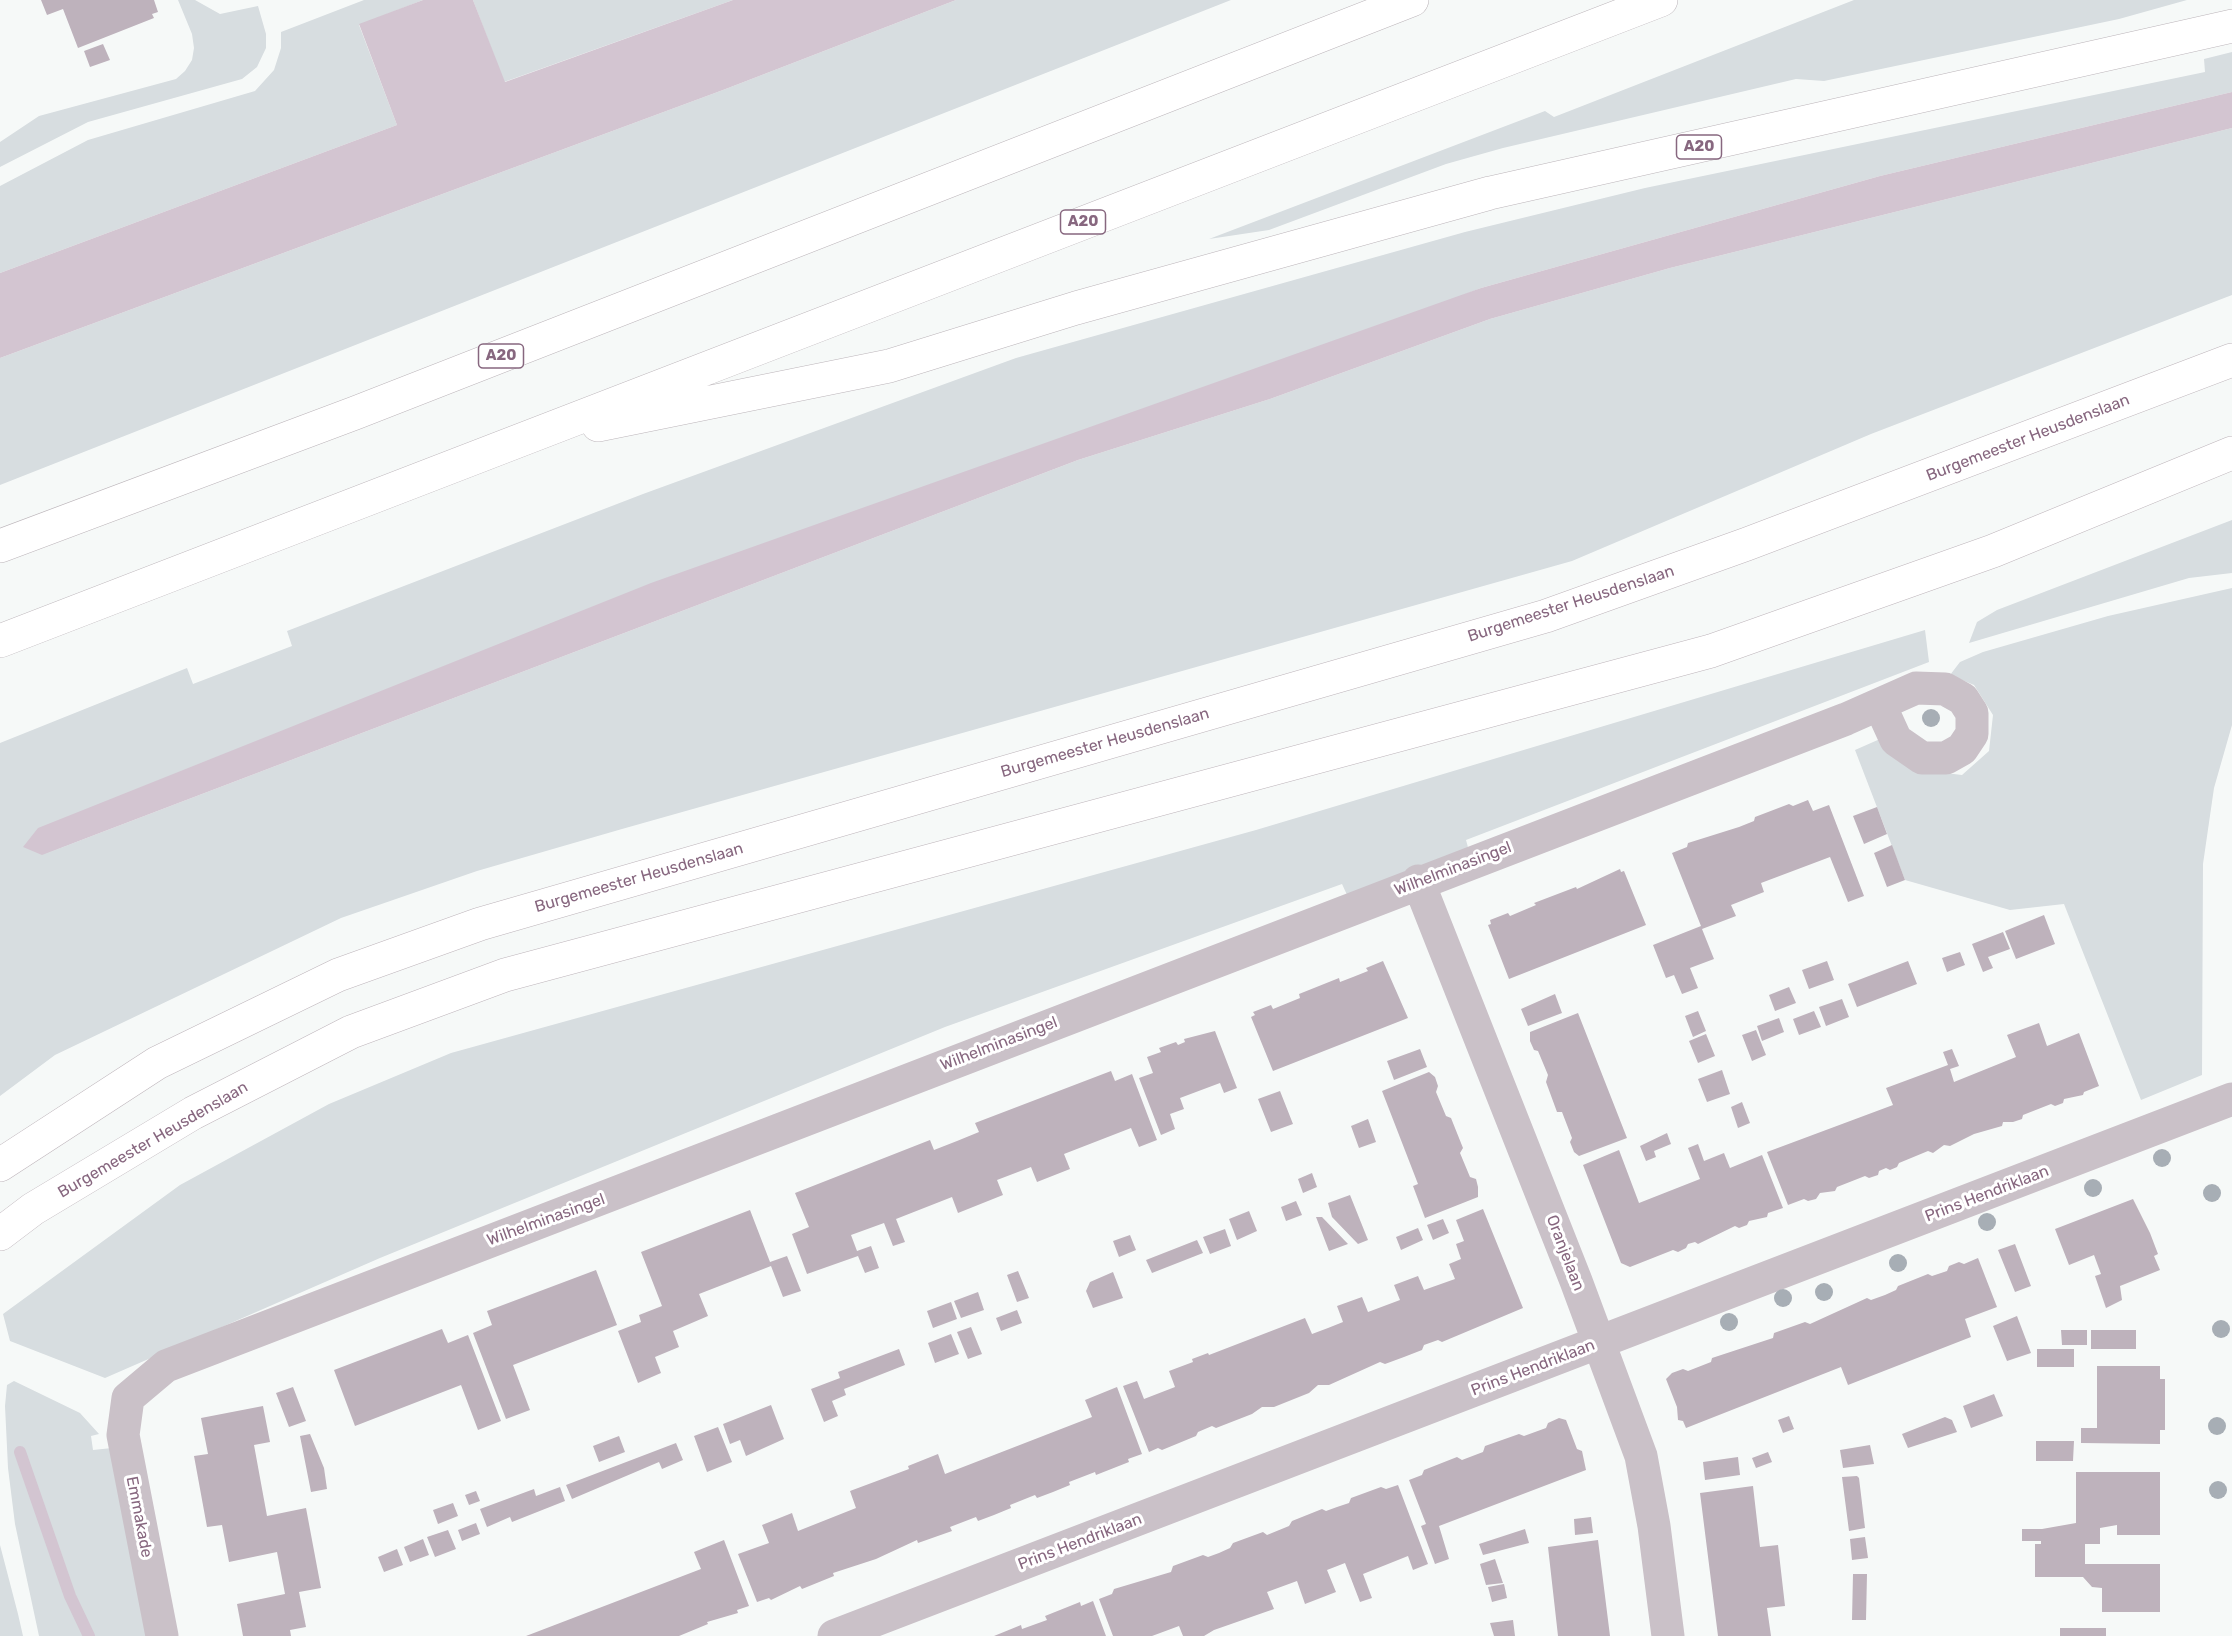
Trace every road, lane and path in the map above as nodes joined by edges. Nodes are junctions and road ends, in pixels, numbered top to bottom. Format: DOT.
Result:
graph roads {
  1 [pos="1412,0"];
  2 [pos="1662,0"];
  3 [pos="2232,7"];
  4 [pos="2232,26"];
  5 [pos="2070,61"];
  6 [pos="2232,360"];
  7 [pos="505,444"];
  8 [pos="2232,453"];
  9 [pos="0,546"];
  10 [pos="0,641"];
  11 [pos="1880,705"];
  12 [pos="1418,881"];
  13 [pos="2232,1099"];
  14 [pos="10,1158"];
  15 [pos="0,1234"];
  16 [pos="1599,1343"];
  17 [pos="128,1398"];
  18 [pos="162,1636"];
  19 [pos="834,1636"];
  20 [pos="1668,1636"];
  1 -- 9 [label="main road, A20"];
  2 -- 7 [label="main road, A20"];
  3 -- 5 [label="main road, A20"];
  4 -- 5 [label="main road, A20"];
  5 -- 7 [label="main road, A20"];
  6 -- 14 [label="main road, Burgemeester Heusdenslaan"];
  7 -- 10 [label="main road, A20"];
  8 -- 15 [label="main road, Burgemeester Heusdenslaan"];
  11 -- 12 [label="street, Wilhelminasingel"];
  12 -- 16 [label="street, Oranjelaan"];
  12 -- 17 [label="street, Wilhelminasingel"];
  13 -- 16 [label="street, Prins Hendriklaan"];
  16 -- 19 [label="street, Prins Hendriklaan"];
  16 -- 20 [label="street, Oranjelaan"];
  17 -- 18 [label="street, Emmakade"];
}
